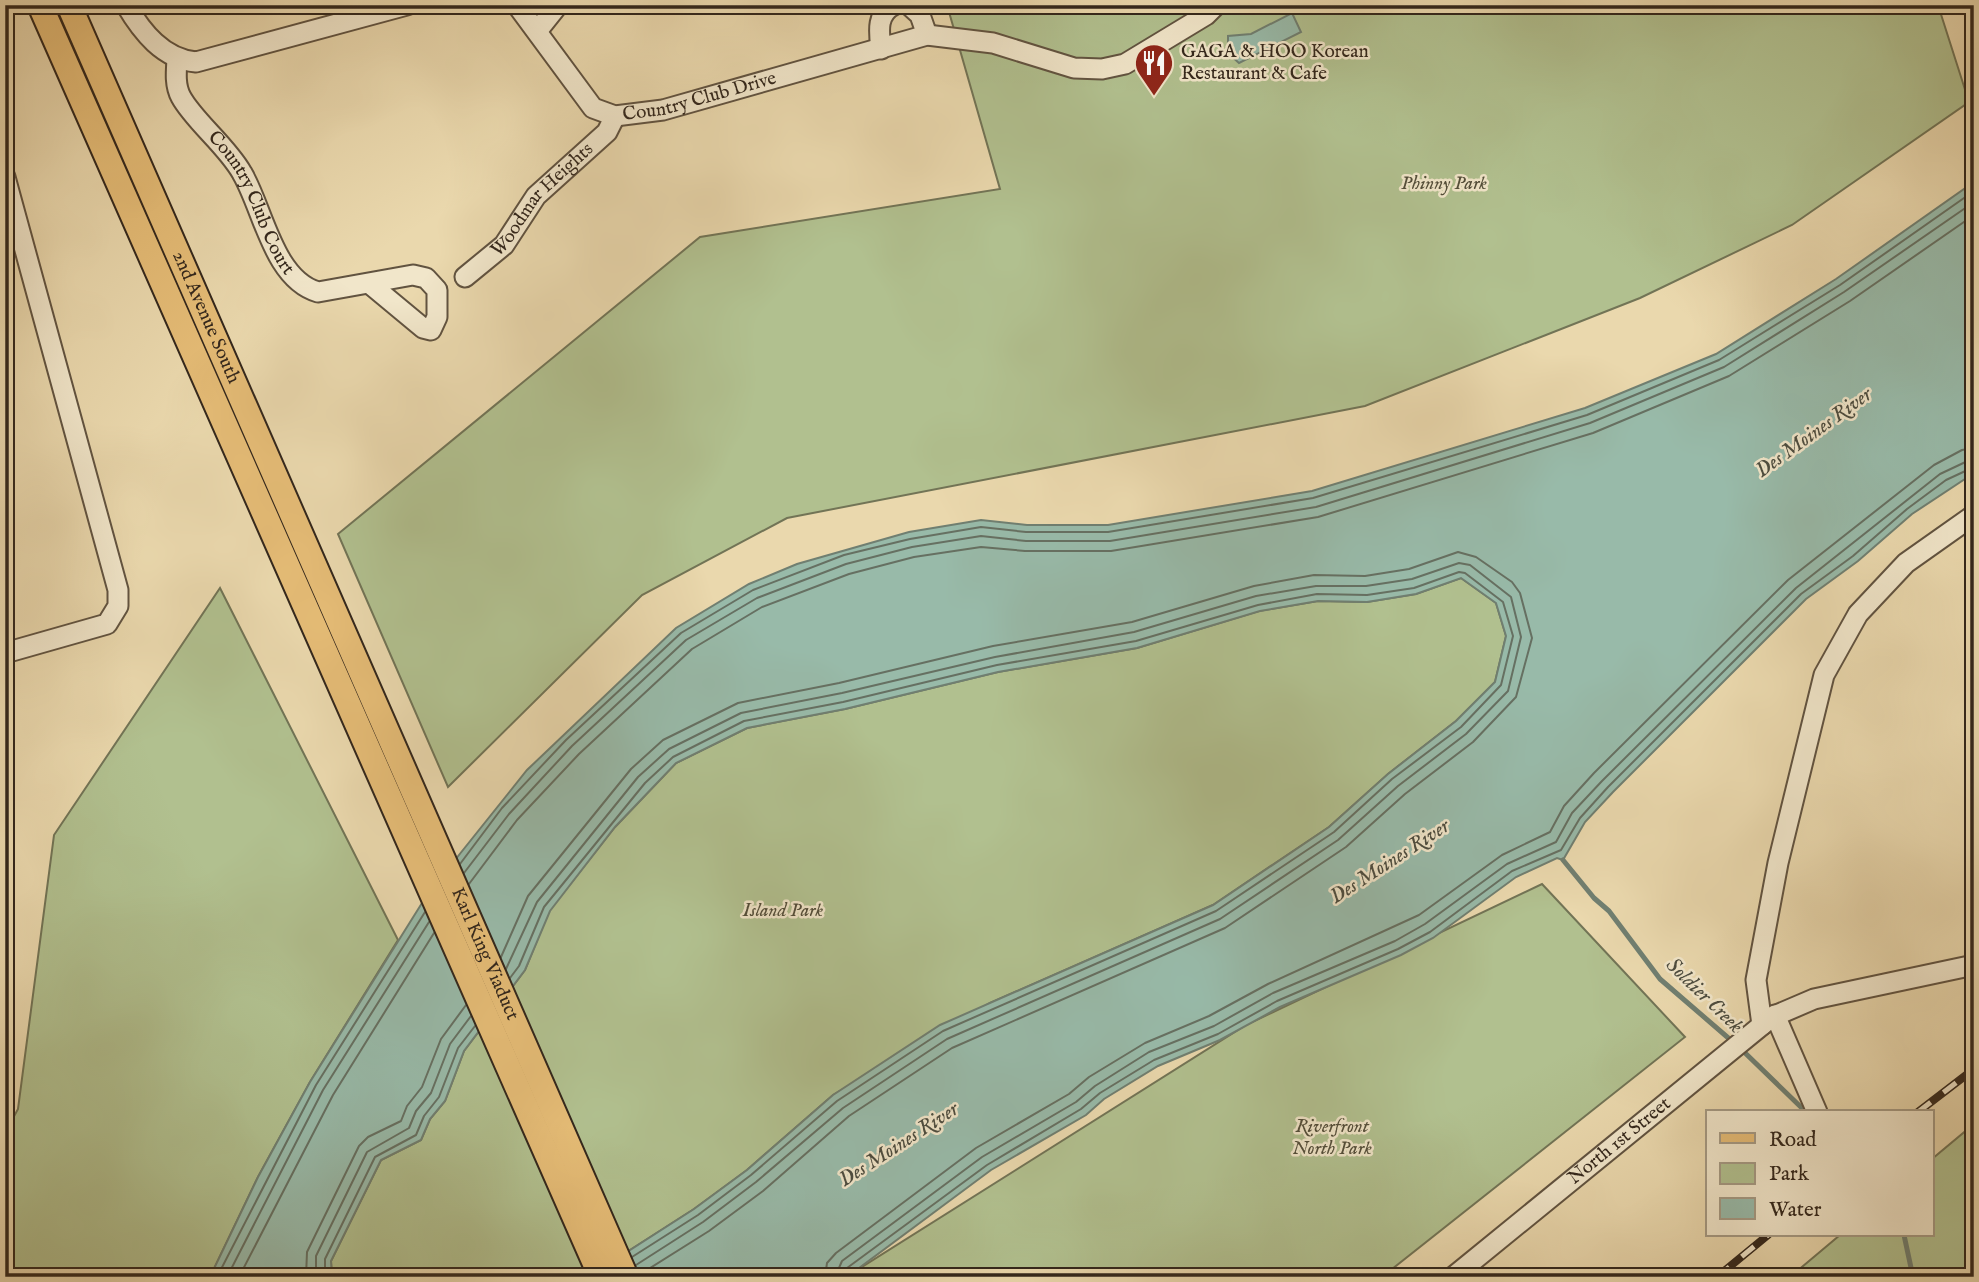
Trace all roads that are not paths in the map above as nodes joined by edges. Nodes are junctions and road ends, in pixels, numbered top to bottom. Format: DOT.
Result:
graph roads {
  1 [pos="40,5"];
  2 [pos="69,5"];
  3 [pos="126,5"];
  4 [pos="407,5"];
  5 [pos="517,5"];
  6 [pos="558,5"];
  7 [pos="894,5"];
  8 [pos="909,5"];
  9 [pos="1216,5"];
  10 [pos="371,10"];
  11 [pos="538,30"];
  12 [pos="928,35"];
  13 [pos="881,49"];
  14 [pos="177,61"];
  15 [pos="615,116"];
  16 [pos="5,177"];
  17 [pos="10,210"];
  18 [pos="465,277"];
  19 [pos="370,284"];
  20 [pos="1974,515"];
  21 [pos="342,630"];
  22 [pos="5,653"];
  23 [pos="1974,965"];
  24 [pos="1775,1017"];
  25 [pos="1816,1110"];
  26 [pos="601,1277"];
  27 [pos="626,1277"];
  28 [pos="1453,1277"];
  1 -- 26 [label="main road, Karl King Viaduct"];
  2 -- 21 [label="main road, 2nd Avenue South"];
  3 -- 14 [label="street"];
  4 -- 10 [label="street"];
  5 -- 11 [label="street, Country Club Drive"];
  6 -- 11 [label="street"];
  7 -- 13 [label="street"];
  8 -- 12 [label="street"];
  9 -- 12 [label="street"];
  10 -- 14 [label="street"];
  11 -- 15 [label="street, Country Club Drive"];
  12 -- 13 [label="street, Country Club Drive"];
  13 -- 15 [label="street, Country Club Drive"];
  14 -- 19 [label="street, Country Club Court"];
  15 -- 18 [label="street, Woodmar Heights"];
  16 -- 17 [label="street"];
  17 -- 22 [label="street"];
  20 -- 24 [label="street"];
  21 -- 27 [label="main road, Karl King Viaduct"];
  23 -- 24 [label="street"];
  24 -- 25 [label="street"];
  24 -- 28 [label="street, North 1st Street"];
}
